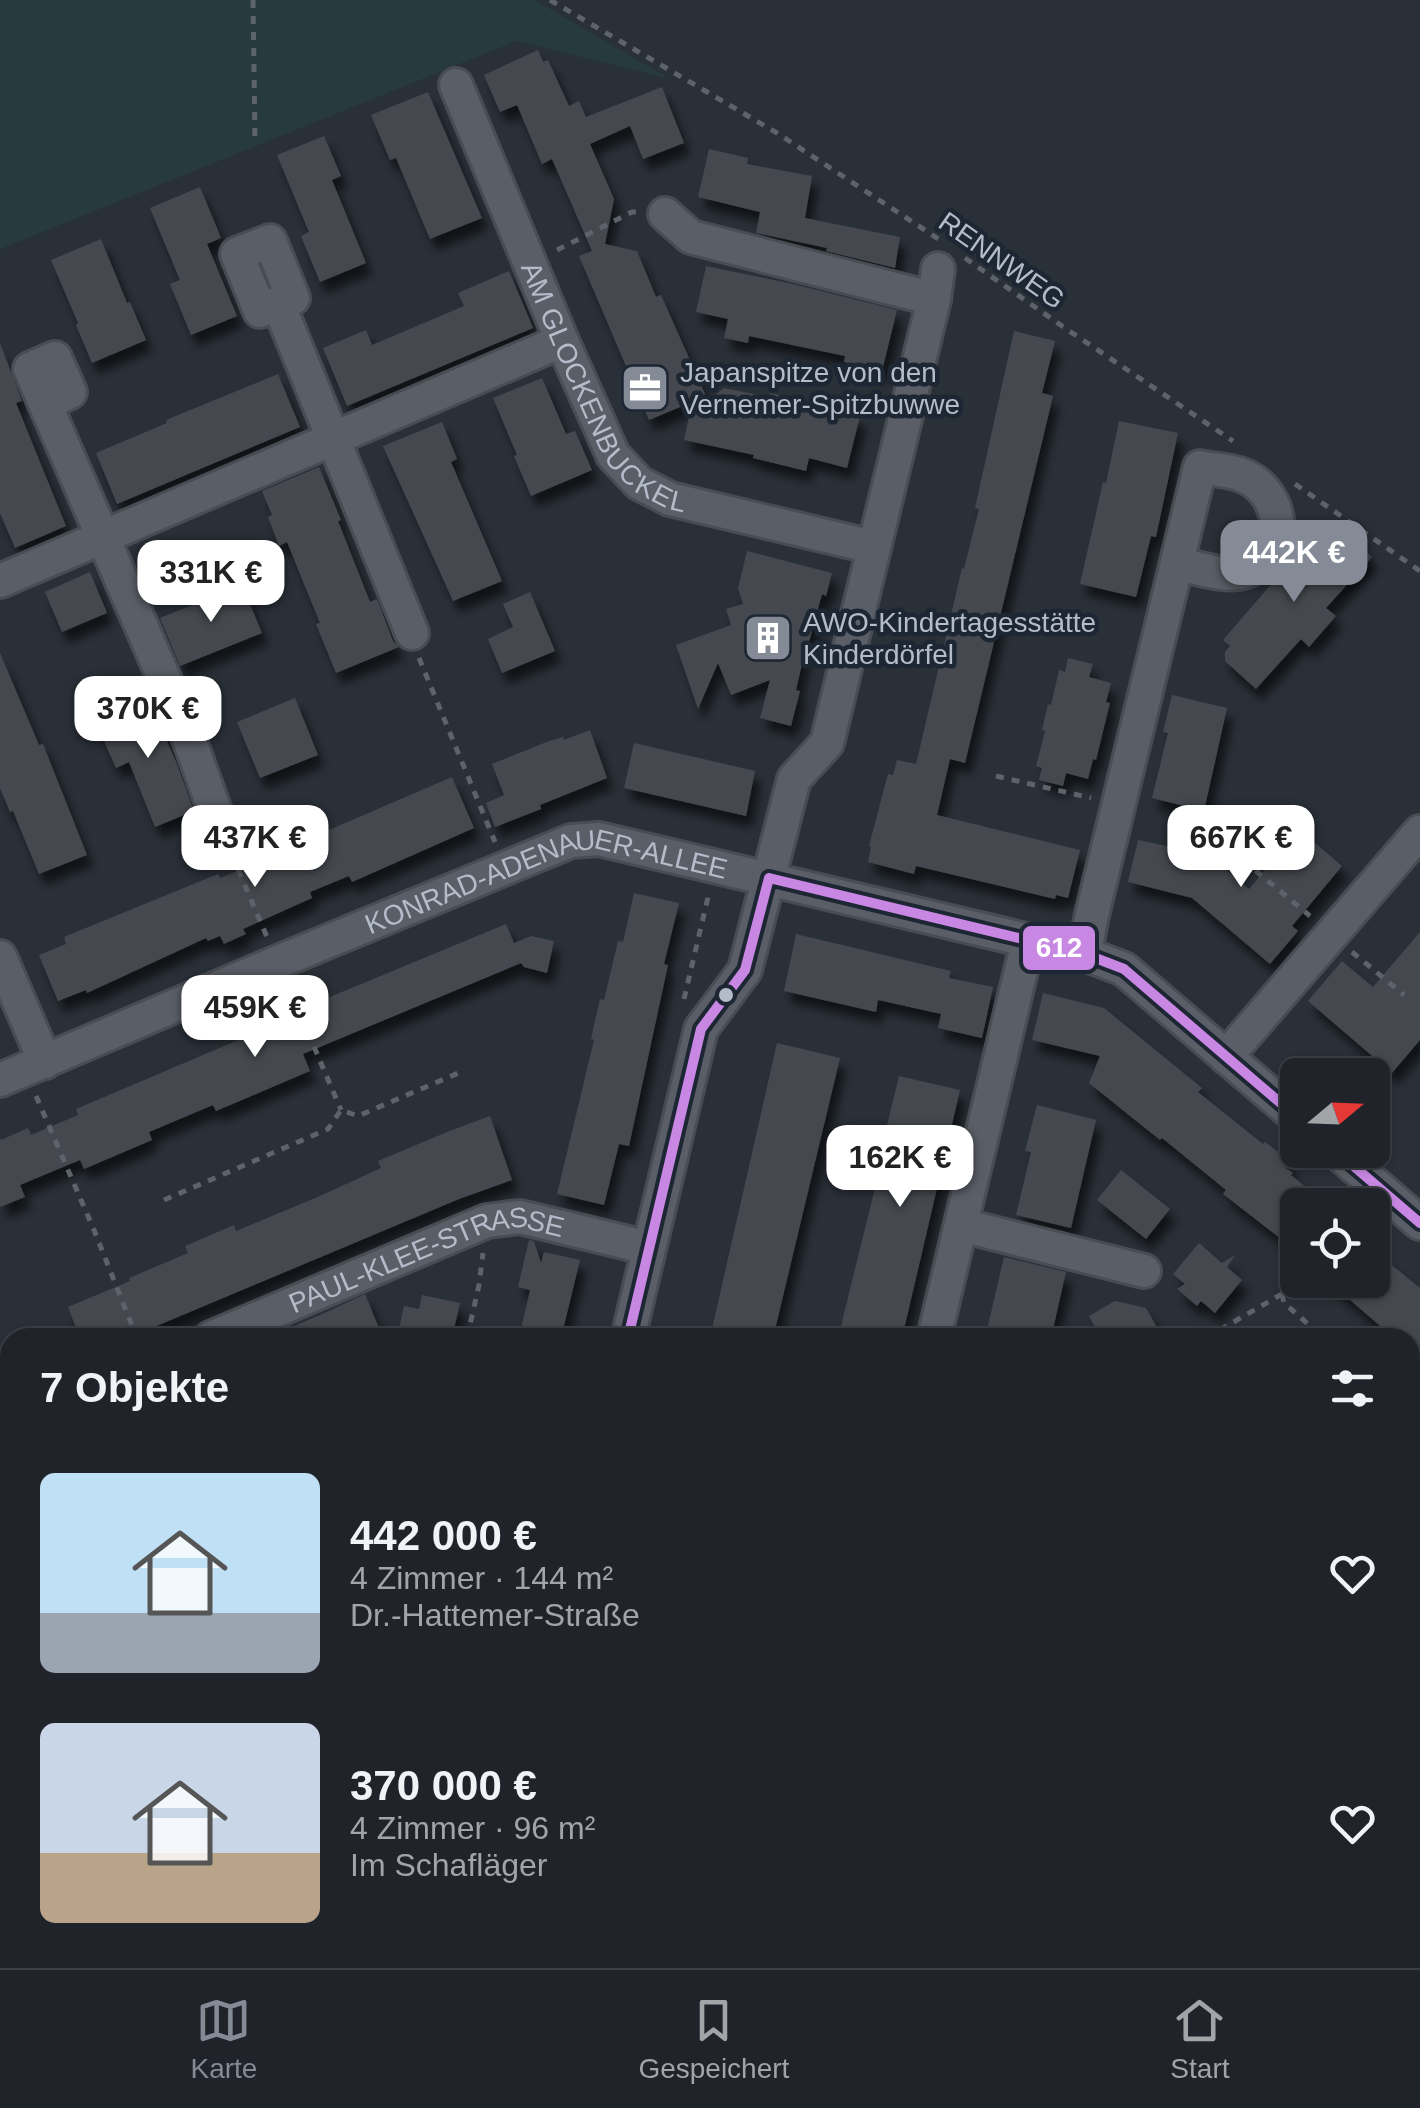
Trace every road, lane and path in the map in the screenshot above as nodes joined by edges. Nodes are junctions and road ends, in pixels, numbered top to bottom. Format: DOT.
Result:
graph roads {
  1 [pos="253,0"];
  2 [pos="550,0"];
  3 [pos="456,85"];
  4 [pos="254,141"];
  5 [pos="665,214"];
  6 [pos="530,262"];
  7 [pos="942,264"];
  8 [pos="278,303"];
  9 [pos="562,340"];
  10 [pos="45,404"];
  11 [pos="333,439"];
  12 [pos="1237,444"];
  13 [pos="1283,476"];
  14 [pos="102,538"];
  15 [pos="872,547"];
  16 [pos="1179,564"];
  17 [pos="1420,571"];
  18 [pos="0,580"];
  19 [pos="412,634"];
  20 [pos="996,776"];
  21 [pos="1117,810"];
  22 [pos="221,828"];
  23 [pos="1420,832"];
  24 [pos="1186,834"];
  25 [pos="700,862"];
  26 [pos="506,868"];
  27 [pos="768,878"];
  28 [pos="1331,934"];
  29 [pos="1028,941"];
  30 [pos="1085,954"];
  31 [pos="0,956"];
  32 [pos="1404,995"];
  33 [pos="682,1008"];
  34 [pos="1226,1057"];
  35 [pos="23,1071"];
  36 [pos="463,1072"];
  37 [pos="1280,1103"];
  38 [pos="1356,1168"];
  39 [pos="164,1200"];
  40 [pos="487,1220"];
  41 [pos="1420,1224"];
  42 [pos="961,1225"];
  43 [pos="650,1248"];
  44 [pos="1144,1271"];
  45 [pos="1280,1295"];
  46 [pos="1283,1298"];
  47 [pos="133,1328"];
  48 [pos="234,1328"];
  49 [pos="469,1328"];
  50 [pos="630,1328"];
  51 [pos="936,1328"];
  52 [pos="1223,1328"];
  53 [pos="1312,1328"];
  1 -- 4 [label="path"];
  2 -- 7 [label="path, RENNWEG"];
  3 -- 6 [label="street, AM GLOCKENBUCKEL"];
  5 -- 6 [label="path"];
  5 -- 7 [label="street"];
  6 -- 9 [label="street, AM GLOCKENBUCKEL"];
  7 -- 12 [label="path, RENNWEG"];
  7 -- 15 [label="street"];
  8 -- 11 [label="street"];
  9 -- 11 [label="street"];
  9 -- 15 [label="street, AM GLOCKENBUCKEL"];
  10 -- 14 [label="street"];
  11 -- 14 [label="street"];
  11 -- 19 [label="street"];
  13 -- 17 [label="path"];
  14 -- 18 [label="street"];
  14 -- 22 [label="street"];
  15 -- 27 [label="street"];
  16 -- 21 [label="street"];
  19 -- 26 [label="path"];
  20 -- 21 [label="path"];
  21 -- 30 [label="street"];
  23 -- 28 [label="street"];
  24 -- 28 [label="path"];
  25 -- 26 [label="street, KONRAD-ADENAUER-ALLEE"];
  25 -- 27 [label="street, KONRAD-ADENAUER-ALLEE"];
  25 -- 33 [label="path"];
  26 -- 35 [label="street, KONRAD-ADENAUER-ALLEE"];
  27 -- 29 [label="street, KONRAD-ADENAUER-ALLEE"];
  27 -- 43 [label="street"];
  28 -- 32 [label="path"];
  28 -- 34 [label="street"];
  29 -- 30 [label="street, KONRAD-ADENAUER-ALLEE"];
  29 -- 42 [label="street"];
  30 -- 34 [label="street, KONRAD-ADENAUER-ALLEE"];
  31 -- 35 [label="street"];
  34 -- 37 [label="street, KONRAD-ADENAUER-ALLEE"];
  35 -- 47 [label="path"];
  36 -- 39 [label="path"];
  38 -- 41 [label="street"];
  40 -- 43 [label="street, PAUL-KLEE-STRASSE"];
  40 -- 48 [label="street, PAUL-KLEE-STRASSE"];
  40 -- 49 [label="path"];
  42 -- 44 [label="street"];
  42 -- 51 [label="street"];
  43 -- 50 [label="street"];
  45 -- 52 [label="path"];
  46 -- 53 [label="path"];
}
